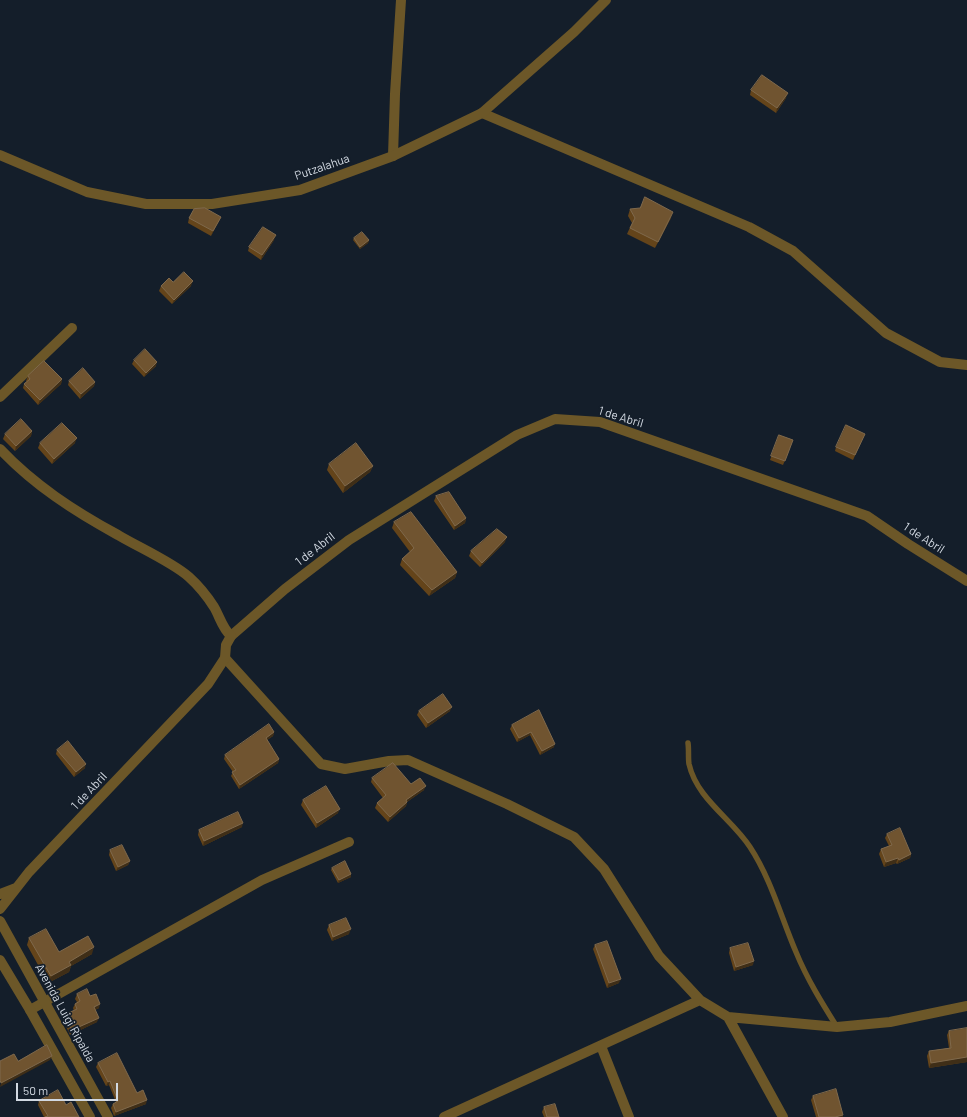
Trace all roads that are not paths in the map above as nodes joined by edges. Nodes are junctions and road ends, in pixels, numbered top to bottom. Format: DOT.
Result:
graph roads {
  1 [pos="401,0"];
  2 [pos="606,0"];
  3 [pos="482,113"];
  4 [pos="0,155"];
  5 [pos="393,156"];
  6 [pos="72,328"];
  7 [pos="967,366"];
  8 [pos="0,397"];
  9 [pos="0,449"];
  10 [pos="967,581"];
  11 [pos="231,636"];
  12 [pos="225,658"];
  13 [pos="688,743"];
  14 [pos="349,842"];
  15 [pos="18,887"];
  16 [pos="0,894"];
  17 [pos="0,909"];
  18 [pos="0,921"];
  19 [pos="0,960"];
  20 [pos="700,1000"];
  21 [pos="44,1002"];
  22 [pos="967,1006"];
  23 [pos="30,1010"];
  24 [pos="728,1017"];
  25 [pos="836,1027"];
  26 [pos="601,1046"];
  27 [pos="90,1117"];
  28 [pos="108,1117"];
  29 [pos="444,1117"];
  30 [pos="629,1117"];
  31 [pos="783,1117"];
  1 -- 5 [label="street"];
  2 -- 3 [label="street, Putzalahua"];
  3 -- 5 [label="street, Putzalahua"];
  3 -- 7 [label="street"];
  4 -- 5 [label="street, Putzalahua"];
  6 -- 8 [label="street"];
  9 -- 11 [label="street"];
  10 -- 11 [label="street, 1 de Abril"];
  11 -- 12 [label="street"];
  12 -- 15 [label="street, 1 de Abril"];
  12 -- 20 [label="street"];
  13 -- 25 [label="lane"];
  14 -- 21 [label="street"];
  15 -- 16 [label="street"];
  15 -- 17 [label="street, 1 de Abril"];
  18 -- 21 [label="street, Avenida Luigi Ripalda"];
  19 -- 23 [label="street"];
  20 -- 24 [label="street"];
  20 -- 26 [label="street"];
  21 -- 23 [label="street"];
  21 -- 28 [label="street, Avenida Luigi Ripalda"];
  22 -- 25 [label="street"];
  23 -- 27 [label="street"];
  24 -- 25 [label="street"];
  24 -- 31 [label="street"];
  26 -- 29 [label="street"];
  26 -- 30 [label="street"];
}
